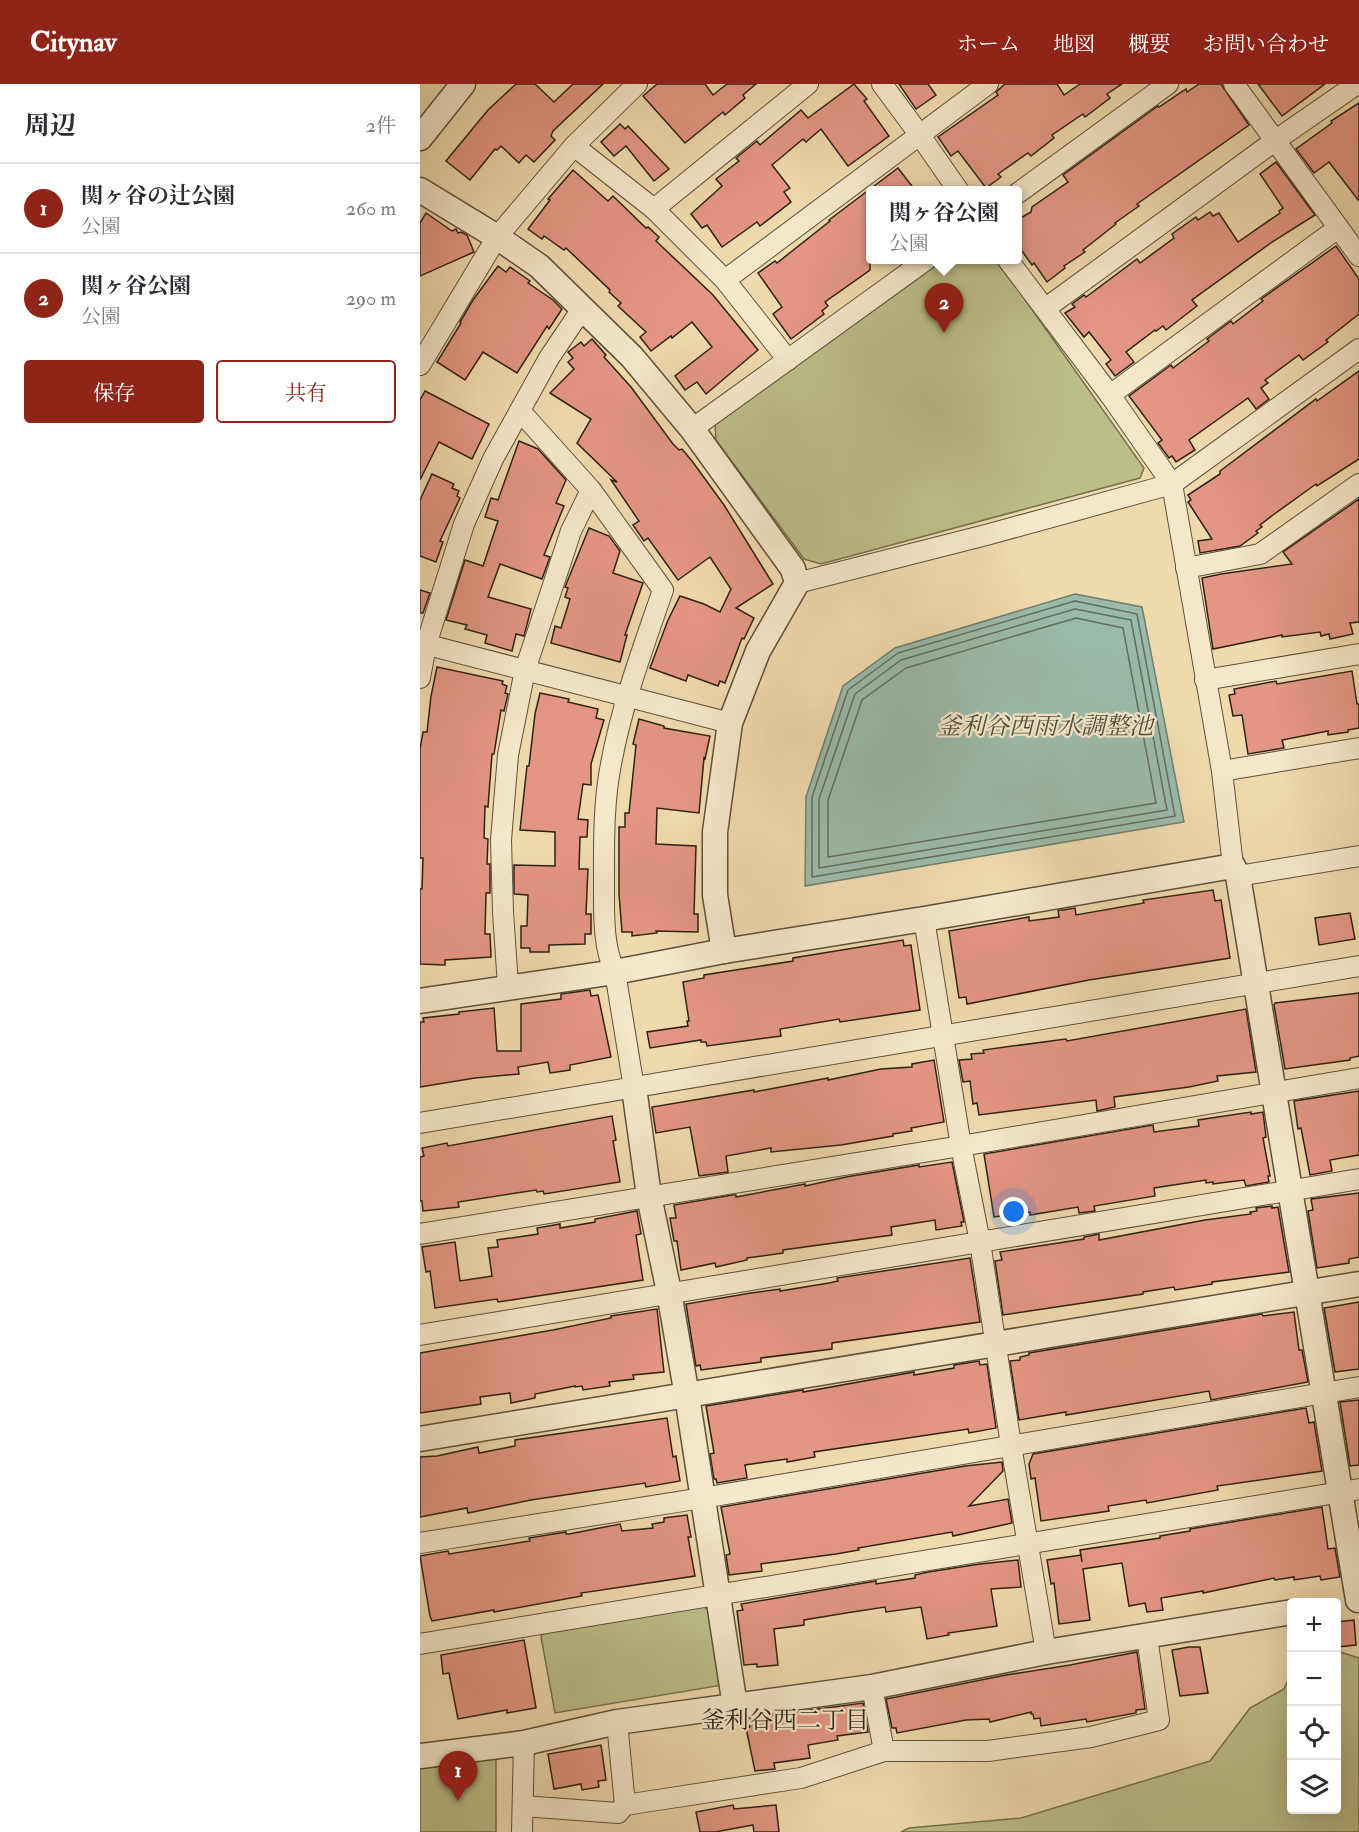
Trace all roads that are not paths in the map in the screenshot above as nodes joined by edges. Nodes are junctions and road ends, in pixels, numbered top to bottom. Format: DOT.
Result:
graph roads {
  1 [pos="463,84"];
  2 [pos="637,84"];
  3 [pos="808,84"];
  4 [pos="882,84"];
  5 [pos="988,84"];
  6 [pos="1168,84"];
  7 [pos="1234,84"];
  8 [pos="1357,84"];
  9 [pos="920,134"];
  10 [pos="420,138"];
  11 [pos="1276,140"];
  12 [pos="574,146"];
  13 [pos="955,186"];
  14 [pos="1022,189"];
  15 [pos="420,190"];
  16 [pos="654,209"];
  17 [pos="1338,228"];
  18 [pos="497,237"];
  19 [pos="1359,256"];
  20 [pos="920,264"];
  21 [pos="1011,264"];
  22 [pos="725,280"];
  23 [pos="1046,308"];
  24 [pos="582,309"];
  25 [pos="1359,349"];
  26 [pos="788,360"];
  27 [pos="420,365"];
  28 [pos="1110,395"];
  29 [pos="520,412"];
  30 [pos="692,429"];
  31 [pos="1172,484"];
  32 [pos="1359,484"];
  33 [pos="591,490"];
  34 [pos="1186,568"];
  35 [pos="797,583"];
  36 [pos="423,644"];
  37 [pos="1359,654"];
  38 [pos="525,670"];
  39 [pos="420,678"];
  40 [pos="1204,680"];
  41 [pos="627,696"];
  42 [pos="730,723"];
  43 [pos="1359,748"];
  44 [pos="1222,771"];
  45 [pos="1359,856"];
  46 [pos="1235,871"];
  47 [pos="924,919"];
  48 [pos="724,951"];
  49 [pos="1359,966"];
  50 [pos="615,972"];
  51 [pos="1256,984"];
  52 [pos="508,986"];
  53 [pos="420,1000"];
  54 [pos="944,1034"];
  55 [pos="1359,1078"];
  56 [pos="634,1088"];
  57 [pos="1274,1093"];
  58 [pos="420,1123"];
  59 [pos="961,1146"];
  60 [pos="1359,1179"];
  61 [pos="1290,1190"];
  62 [pos="649,1196"];
  63 [pos="420,1234"];
  64 [pos="980,1242"];
  65 [pos="1359,1284"];
  66 [pos="669,1292"];
  67 [pos="1305,1292"];
  68 [pos="420,1335"];
  69 [pos="995,1345"];
  70 [pos="1359,1387"];
  71 [pos="1322,1393"];
  72 [pos="687,1396"];
  73 [pos="420,1439"];
  74 [pos="1011,1445"];
  75 [pos="1349,1491"];
  76 [pos="702,1498"];
  77 [pos="420,1543"];
  78 [pos="1028,1546"];
  79 [pos="717,1596"];
  80 [pos="1351,1601"];
  81 [pos="1287,1613"];
  82 [pos="1147,1636"];
  83 [pos="420,1644"];
  84 [pos="1046,1652"];
  85 [pos="872,1687"];
  86 [pos="735,1706"];
  87 [pos="617,1722"];
  88 [pos="524,1743"];
  89 [pos="884,1751"];
  90 [pos="420,1756"];
  91 [pos="625,1805"];
  92 [pos="523,1806"];
  93 [pos="522,1832"];
  1 -- 10 [label="street"];
  2 -- 12 [label="street"];
  3 -- 16 [label="street"];
  4 -- 9 [label="street"];
  5 -- 9 [label="street"];
  6 -- 14 [label="street"];
  7 -- 11 [label="street"];
  8 -- 11 [label="street"];
  9 -- 13 [label="street"];
  9 -- 22 [label="street"];
  11 -- 17 [label="street"];
  11 -- 23 [label="street"];
  12 -- 16 [label="street"];
  12 -- 18 [label="street"];
  15 -- 18 [label="street"];
  16 -- 22 [label="street"];
  17 -- 19 [label="street"];
  17 -- 28 [label="street"];
  18 -- 24 [label="street"];
  18 -- 27 [label="street"];
  20 -- 26 [label="street"];
  21 -- 23 [label="street"];
  22 -- 26 [label="street"];
  23 -- 28 [label="street"];
  24 -- 29 [label="street"];
  24 -- 30 [label="street"];
  25 -- 31 [label="street"];
  26 -- 30 [label="street"];
  28 -- 31 [label="street"];
  29 -- 33 [label="street"];
  29 -- 36 [label="street"];
  30 -- 35 [label="street"];
  31 -- 34 [label="street"];
  31 -- 35 [label="street"];
  32 -- 34 [label="street"];
  33 -- 38 [label="street"];
  33 -- 41 [label="street"];
  34 -- 40 [label="street"];
  35 -- 42 [label="street"];
  36 -- 38 [label="street"];
  36 -- 39 [label="street"];
  37 -- 40 [label="street"];
  38 -- 41 [label="street"];
  38 -- 52 [label="street"];
  40 -- 44 [label="street"];
  41 -- 42 [label="street"];
  41 -- 50 [label="street"];
  42 -- 48 [label="street"];
  43 -- 44 [label="street"];
  44 -- 46 [label="street"];
  45 -- 46 [label="street"];
  46 -- 47 [label="street"];
  46 -- 51 [label="street"];
  47 -- 48 [label="street"];
  47 -- 54 [label="street"];
  48 -- 50 [label="street"];
  49 -- 51 [label="street"];
  50 -- 52 [label="street"];
  50 -- 56 [label="street"];
  51 -- 54 [label="street"];
  51 -- 57 [label="street"];
  52 -- 53 [label="street"];
  54 -- 56 [label="street"];
  54 -- 59 [label="street"];
  55 -- 57 [label="street"];
  56 -- 58 [label="street"];
  56 -- 62 [label="street"];
  57 -- 59 [label="street"];
  57 -- 61 [label="street"];
  59 -- 62 [label="street"];
  59 -- 64 [label="street"];
  60 -- 61 [label="street"];
  61 -- 64 [label="street"];
  61 -- 67 [label="street"];
  62 -- 63 [label="street"];
  62 -- 66 [label="street"];
  64 -- 66 [label="street"];
  64 -- 69 [label="street"];
  65 -- 67 [label="street"];
  66 -- 68 [label="street"];
  66 -- 72 [label="street"];
  67 -- 69 [label="street"];
  67 -- 71 [label="street"];
  69 -- 72 [label="street"];
  69 -- 74 [label="street"];
  70 -- 71 [label="street"];
  71 -- 74 [label="street"];
  71 -- 75 [label="street"];
  72 -- 73 [label="street"];
  72 -- 76 [label="street"];
  74 -- 76 [label="street"];
  74 -- 78 [label="street"];
  75 -- 78 [label="street"];
  75 -- 80 [label="street"];
  76 -- 77 [label="street"];
  76 -- 79 [label="street"];
  78 -- 79 [label="street"];
  78 -- 84 [label="street"];
  79 -- 83 [label="street"];
  79 -- 86 [label="street"];
  81 -- 82 [label="street"];
  82 -- 84 [label="street"];
  82 -- 89 [label="street"];
  84 -- 85 [label="street"];
  85 -- 86 [label="street"];
  85 -- 89 [label="street"];
  86 -- 87 [label="street"];
  87 -- 88 [label="street"];
  87 -- 91 [label="street"];
  88 -- 90 [label="street"];
  88 -- 92 [label="street"];
  89 -- 91 [label="street"];
  91 -- 92 [label="street"];
  92 -- 93 [label="street"];
}
